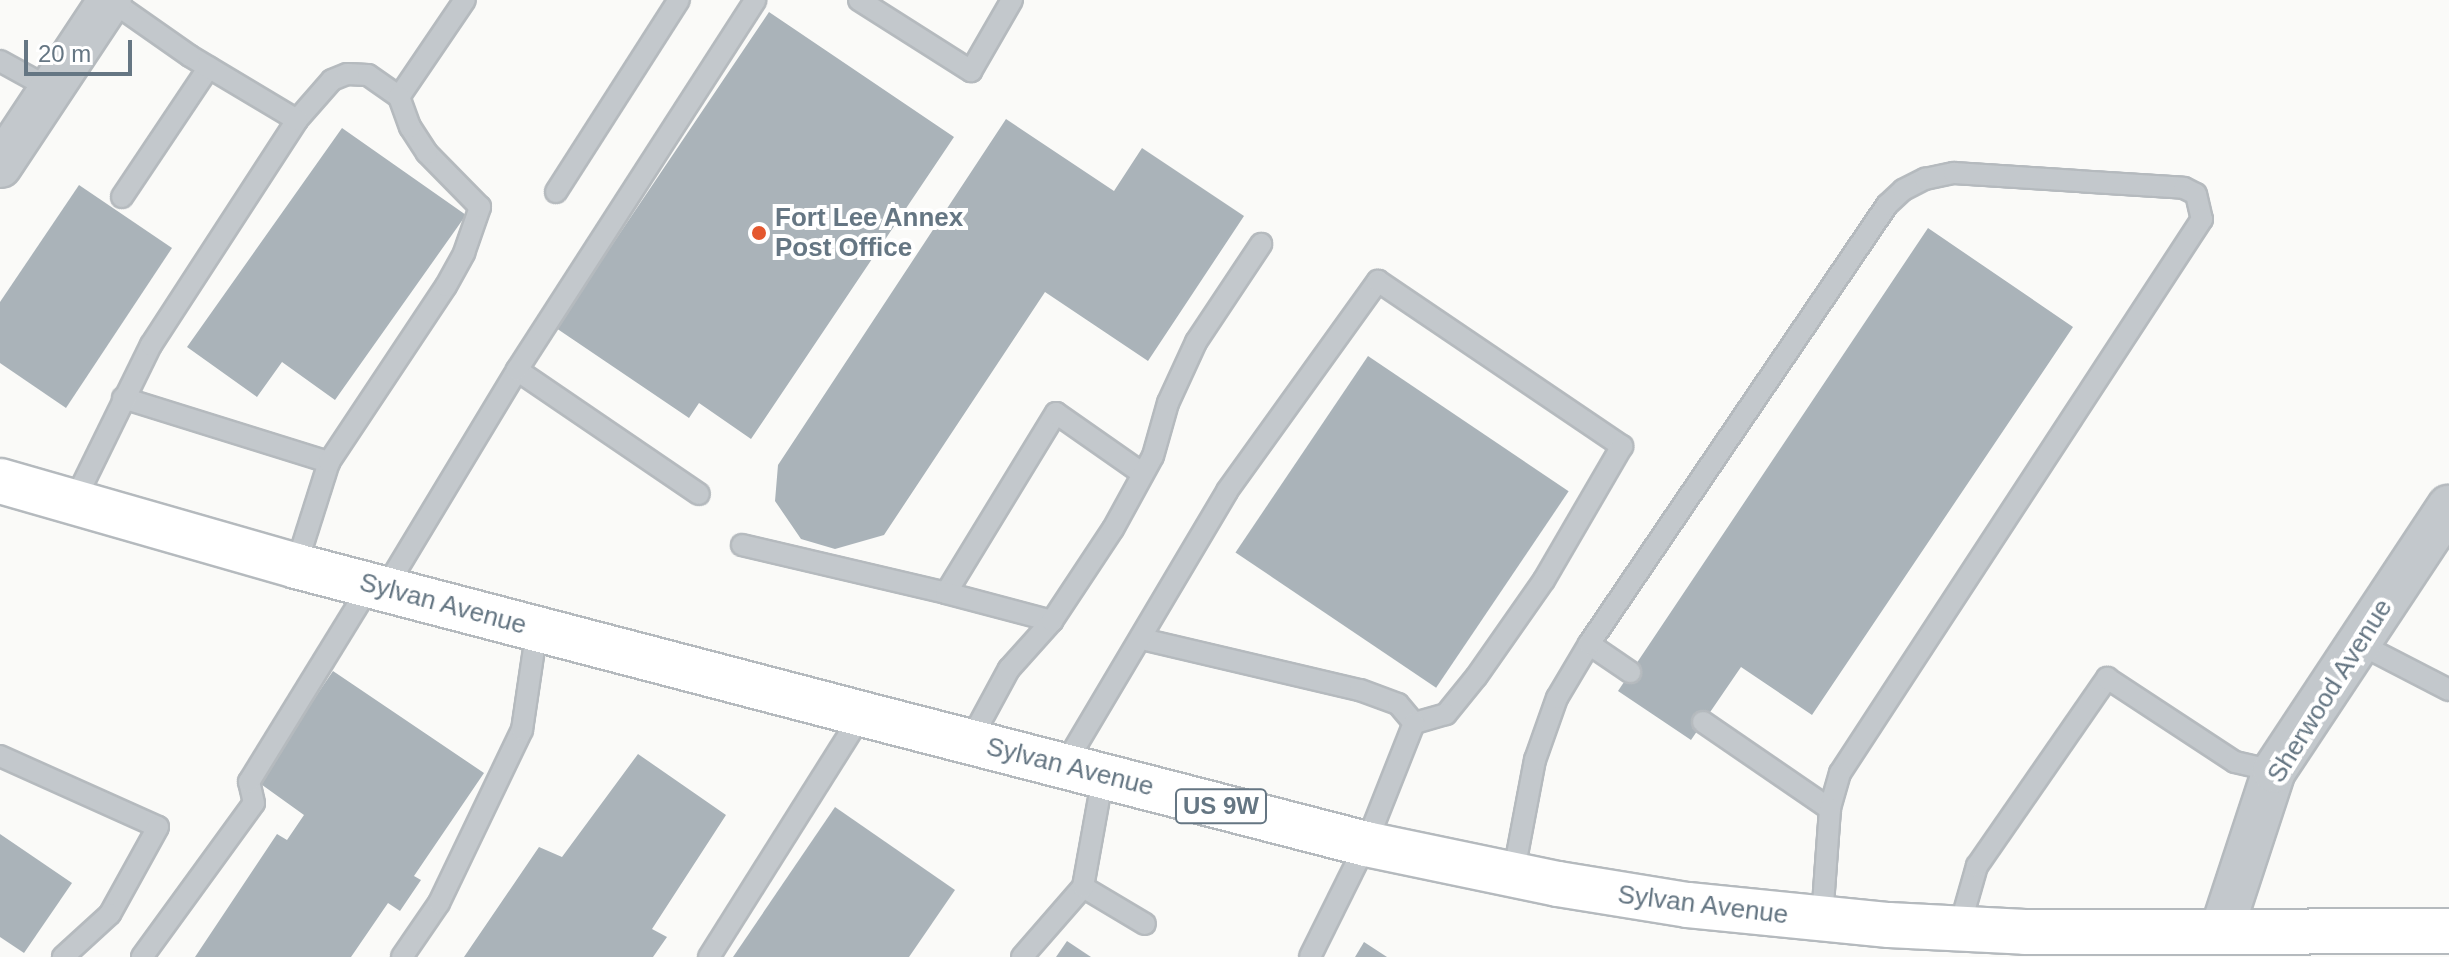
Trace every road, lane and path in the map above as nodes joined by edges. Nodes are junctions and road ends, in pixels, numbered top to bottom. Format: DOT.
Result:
graph roads {
  1 [pos="465,0"];
  2 [pos="679,0"];
  3 [pos="755,0"];
  4 [pos="859,0"];
  5 [pos="1012,0"];
  6 [pos="107,1"];
  7 [pos="0,61"];
  8 [pos="209,67"];
  9 [pos="51,89"];
  10 [pos="399,97"];
  11 [pos="297,120"];
  12 [pos="0,166"];
  13 [pos="556,192"];
  14 [pos="122,197"];
  15 [pos="1261,244"];
  16 [pos="517,370"];
  17 [pos="123,398"];
  18 [pos="329,462"];
  19 [pos="1143,474"];
  20 [pos="0,481"];
  21 [pos="699,494"];
  22 [pos="73,504"];
  23 [pos="2449,507"];
  24 [pos="742,545"];
  25 [pos="296,566"];
  26 [pos="377,587"];
  27 [pos="946,593"];
  28 [pos="1052,621"];
  29 [pos="537,629"];
  30 [pos="1142,639"];
  31 [pos="2356,642"];
  32 [pos="1589,644"];
  33 [pos="1630,672"];
  34 [pos="2449,690"];
  35 [pos="862,714"];
  36 [pos="1703,722"];
  37 [pos="1414,723"];
  38 [pos="970,741"];
  39 [pos="0,756"];
  40 [pos="1084,771"];
  41 [pos="2274,771"];
  42 [pos="1830,809"];
  43 [pos="1366,844"];
  44 [pos="1513,876"];
  45 [pos="1083,887"];
  46 [pos="1822,919"];
  47 [pos="1145,924"];
  48 [pos="1959,929"];
  49 [pos="2449,931"];
  50 [pos="2221,932"];
  51 [pos="2146,945"];
  52 [pos="63,957"];
  53 [pos="142,957"];
  54 [pos="402,957"];
  55 [pos="709,957"];
  56 [pos="1022,957"];
  57 [pos="1310,957"];
  1 -- 10 [label="lane"];
  2 -- 13 [label="lane"];
  3 -- 16 [label="lane"];
  4 -- 5 [label="lane"];
  6 -- 8 [label="lane"];
  6 -- 9 [label="street"];
  7 -- 9 [label="lane"];
  8 -- 11 [label="lane"];
  8 -- 14 [label="lane"];
  9 -- 12 [label="street"];
  10 -- 11 [label="lane"];
  10 -- 18 [label="lane"];
  11 -- 17 [label="lane"];
  15 -- 19 [label="lane"];
  16 -- 21 [label="lane"];
  16 -- 26 [label="lane"];
  17 -- 18 [label="lane"];
  17 -- 22 [label="lane"];
  18 -- 25 [label="lane"];
  19 -- 27 [label="lane"];
  19 -- 28 [label="lane"];
  20 -- 22 [label="main road, Sylvan Avenue / US 9W"];
  22 -- 25 [label="main road, Sylvan Avenue / US 9W"];
  23 -- 31 [label="street, Sherwood Avenue"];
  24 -- 27 [label="lane"];
  25 -- 26 [label="main road, Sylvan Avenue / US 9W"];
  26 -- 29 [label="main road, Sylvan Avenue / US 9W"];
  26 -- 53 [label="lane"];
  27 -- 28 [label="lane"];
  28 -- 38 [label="lane"];
  29 -- 35 [label="main road, Sylvan Avenue / US 9W"];
  29 -- 54 [label="lane"];
  30 -- 37 [label="lane"];
  30 -- 37 [label="lane"];
  30 -- 40 [label="lane"];
  31 -- 34 [label="lane"];
  31 -- 41 [label="street, Sherwood Avenue"];
  32 -- 33 [label="lane"];
  32 -- 42 [label="lane"];
  32 -- 44 [label="lane"];
  35 -- 38 [label="main road, Sylvan Avenue / US 9W"];
  35 -- 55 [label="lane"];
  36 -- 42 [label="lane"];
  37 -- 43 [label="lane"];
  38 -- 40 [label="main road, Sylvan Avenue / US 9W"];
  39 -- 52 [label="lane"];
  40 -- 43 [label="main road, Sylvan Avenue / US 9W"];
  40 -- 45 [label="lane"];
  41 -- 48 [label="lane"];
  41 -- 50 [label="street, Sherwood Avenue"];
  42 -- 46 [label="lane"];
  43 -- 44 [label="main road, Sylvan Avenue / US 9W"];
  43 -- 57 [label="lane"];
  44 -- 46 [label="main road, Sylvan Avenue / US 9W"];
  45 -- 47 [label="lane"];
  45 -- 56 [label="lane"];
  46 -- 48 [label="main road, Sylvan Avenue / US 9W"];
  48 -- 51 [label="main road, Sylvan Avenue / US 9W"];
  49 -- 50 [label="main road, Sylvan Avenue / US 9W"];
  50 -- 51 [label="main road, Sylvan Avenue / US 9W"];
}
